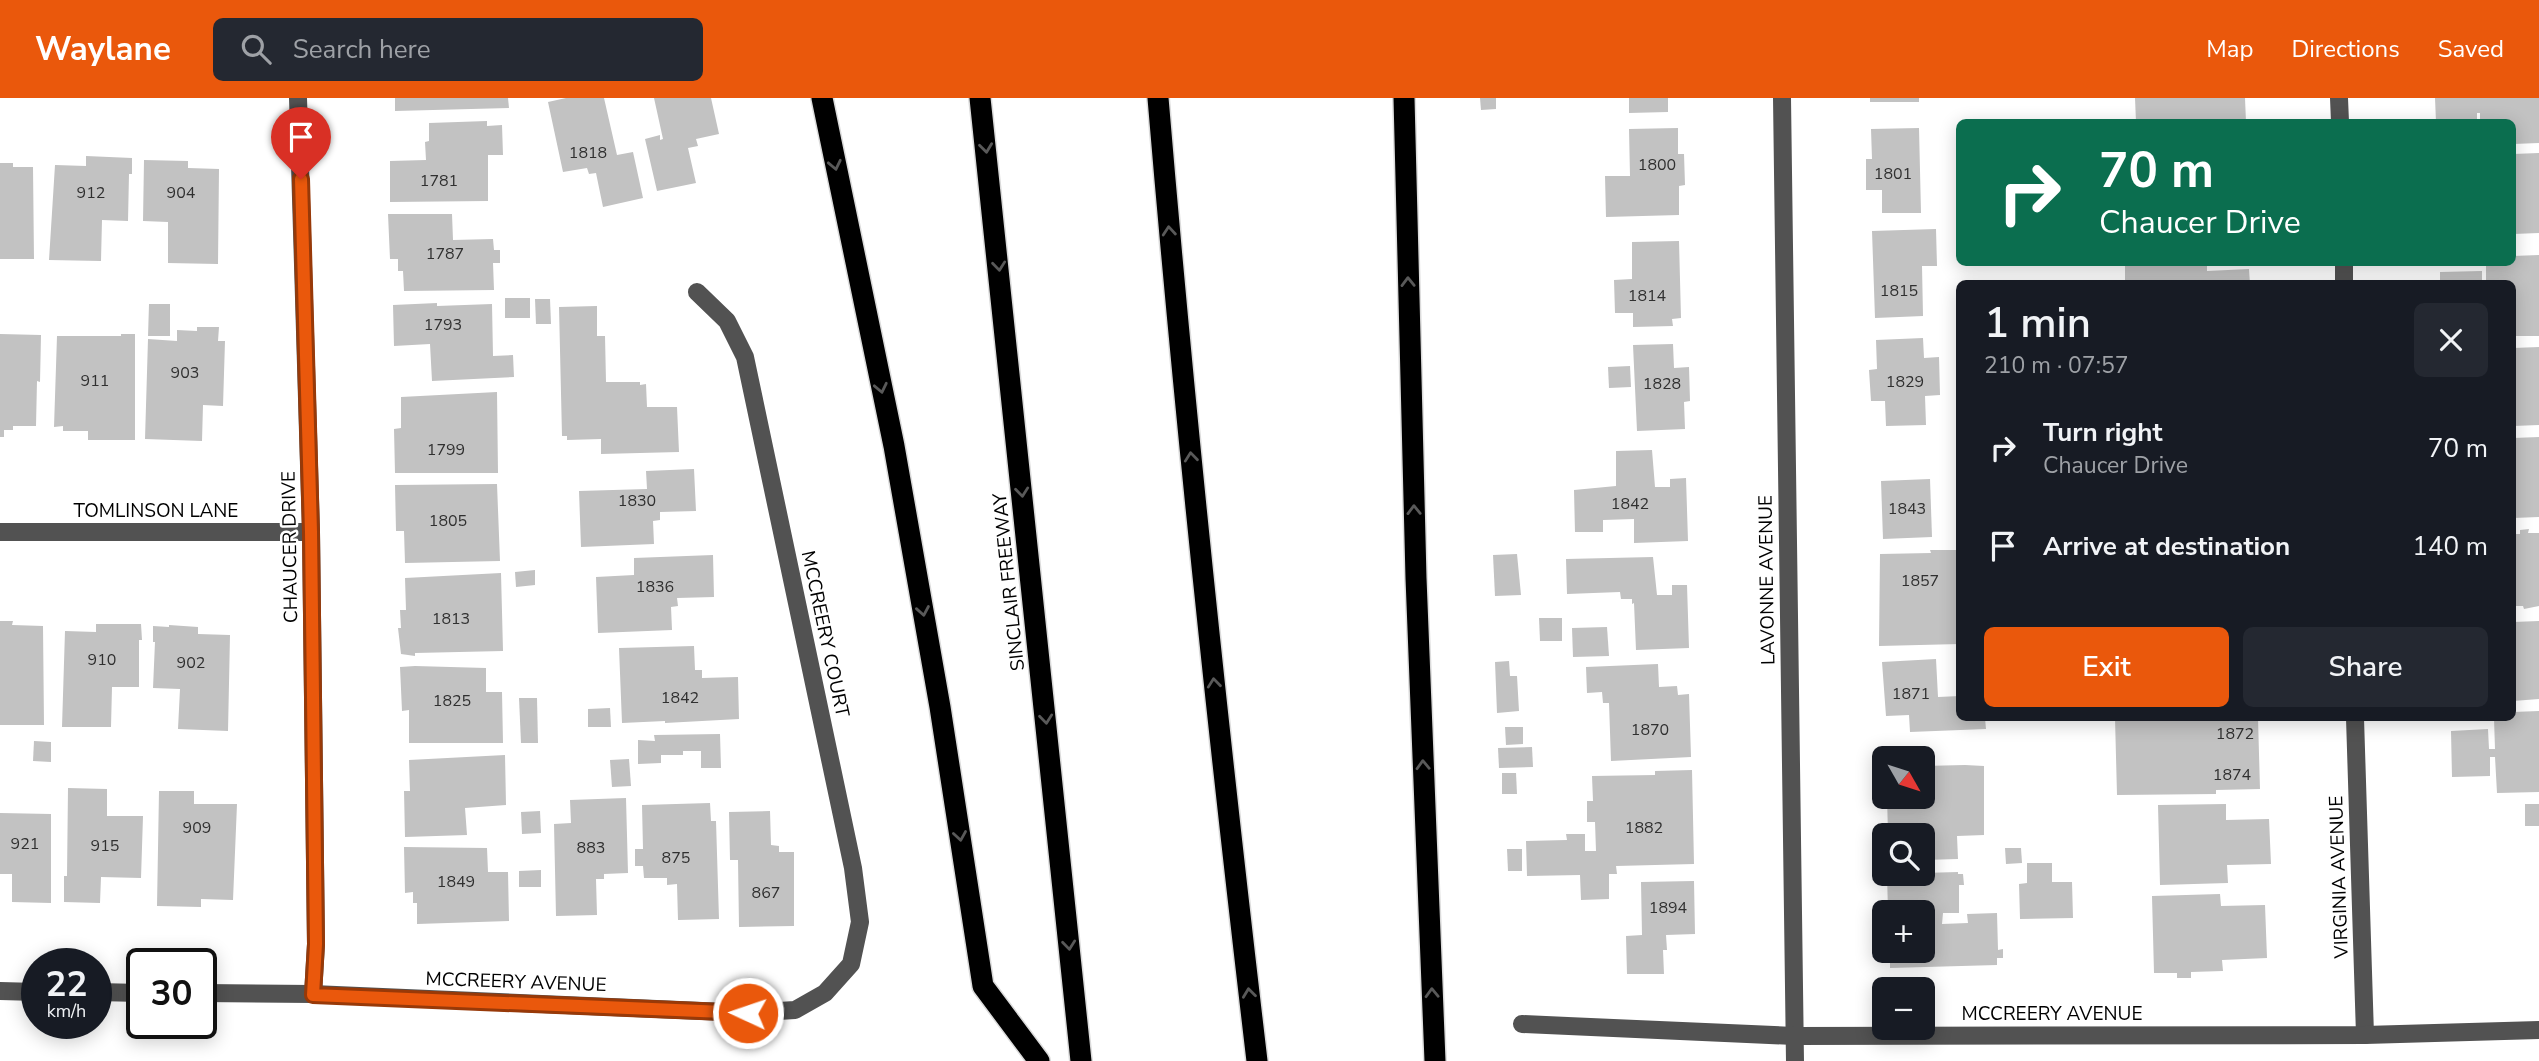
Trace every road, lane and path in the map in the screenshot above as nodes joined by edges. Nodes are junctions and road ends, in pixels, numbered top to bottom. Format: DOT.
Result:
graph roads {
  1 [pos="298,98"];
  2 [pos="822,98"];
  3 [pos="980,98"];
  4 [pos="1157,98"];
  5 [pos="1404,98"];
  6 [pos="1783,98"];
  7 [pos="2339,98"];
  8 [pos="2340,119"];
  9 [pos="697,292"];
  10 [pos="0,532"];
  11 [pos="311,532"];
  12 [pos="2355,721"];
  13 [pos="0,991"];
  14 [pos="21,992"];
  15 [pos="217,993"];
  16 [pos="825,993"];
  17 [pos="313,995"];
  18 [pos="1522,1024"];
  19 [pos="2539,1030"];
  20 [pos="2365,1035"];
  21 [pos="1794,1036"];
  22 [pos="1038,1061"];
  23 [pos="1082,1061"];
  24 [pos="1257,1061"];
  25 [pos="1435,1061"];
  26 [pos="1795,1061"];
  1 -- 11 [label="street, CHAUCER DRIVE"];
  2 -- 22 [label="highway, one-way"];
  3 -- 23 [label="highway, SINCLAIR FREEWAY, one-way"];
  24 -- 4 [label="highway, one-way"];
  25 -- 5 [label="highway, one-way"];
  6 -- 21 [label="street, LAVONNE AVENUE"];
  7 -- 8 [label="street"];
  9 -- 16 [label="street, MCCREERY COURT"];
  10 -- 11 [label="street, TOMLINSON LANE"];
  11 -- 17 [label="street, CHAUCER DRIVE"];
  12 -- 20 [label="street, VIRGINIA AVENUE"];
  13 -- 14 [label="street"];
  15 -- 17 [label="street, MCCREERY AVENUE"];
  16 -- 17 [label="street, MCCREERY AVENUE"];
  18 -- 21 [label="street, MCCREERY AVENUE"];
  19 -- 20 [label="street, MCCREERY AVENUE"];
  20 -- 21 [label="street, MCCREERY AVENUE"];
  21 -- 26 [label="street, LAVONNE AVENUE"];
}
